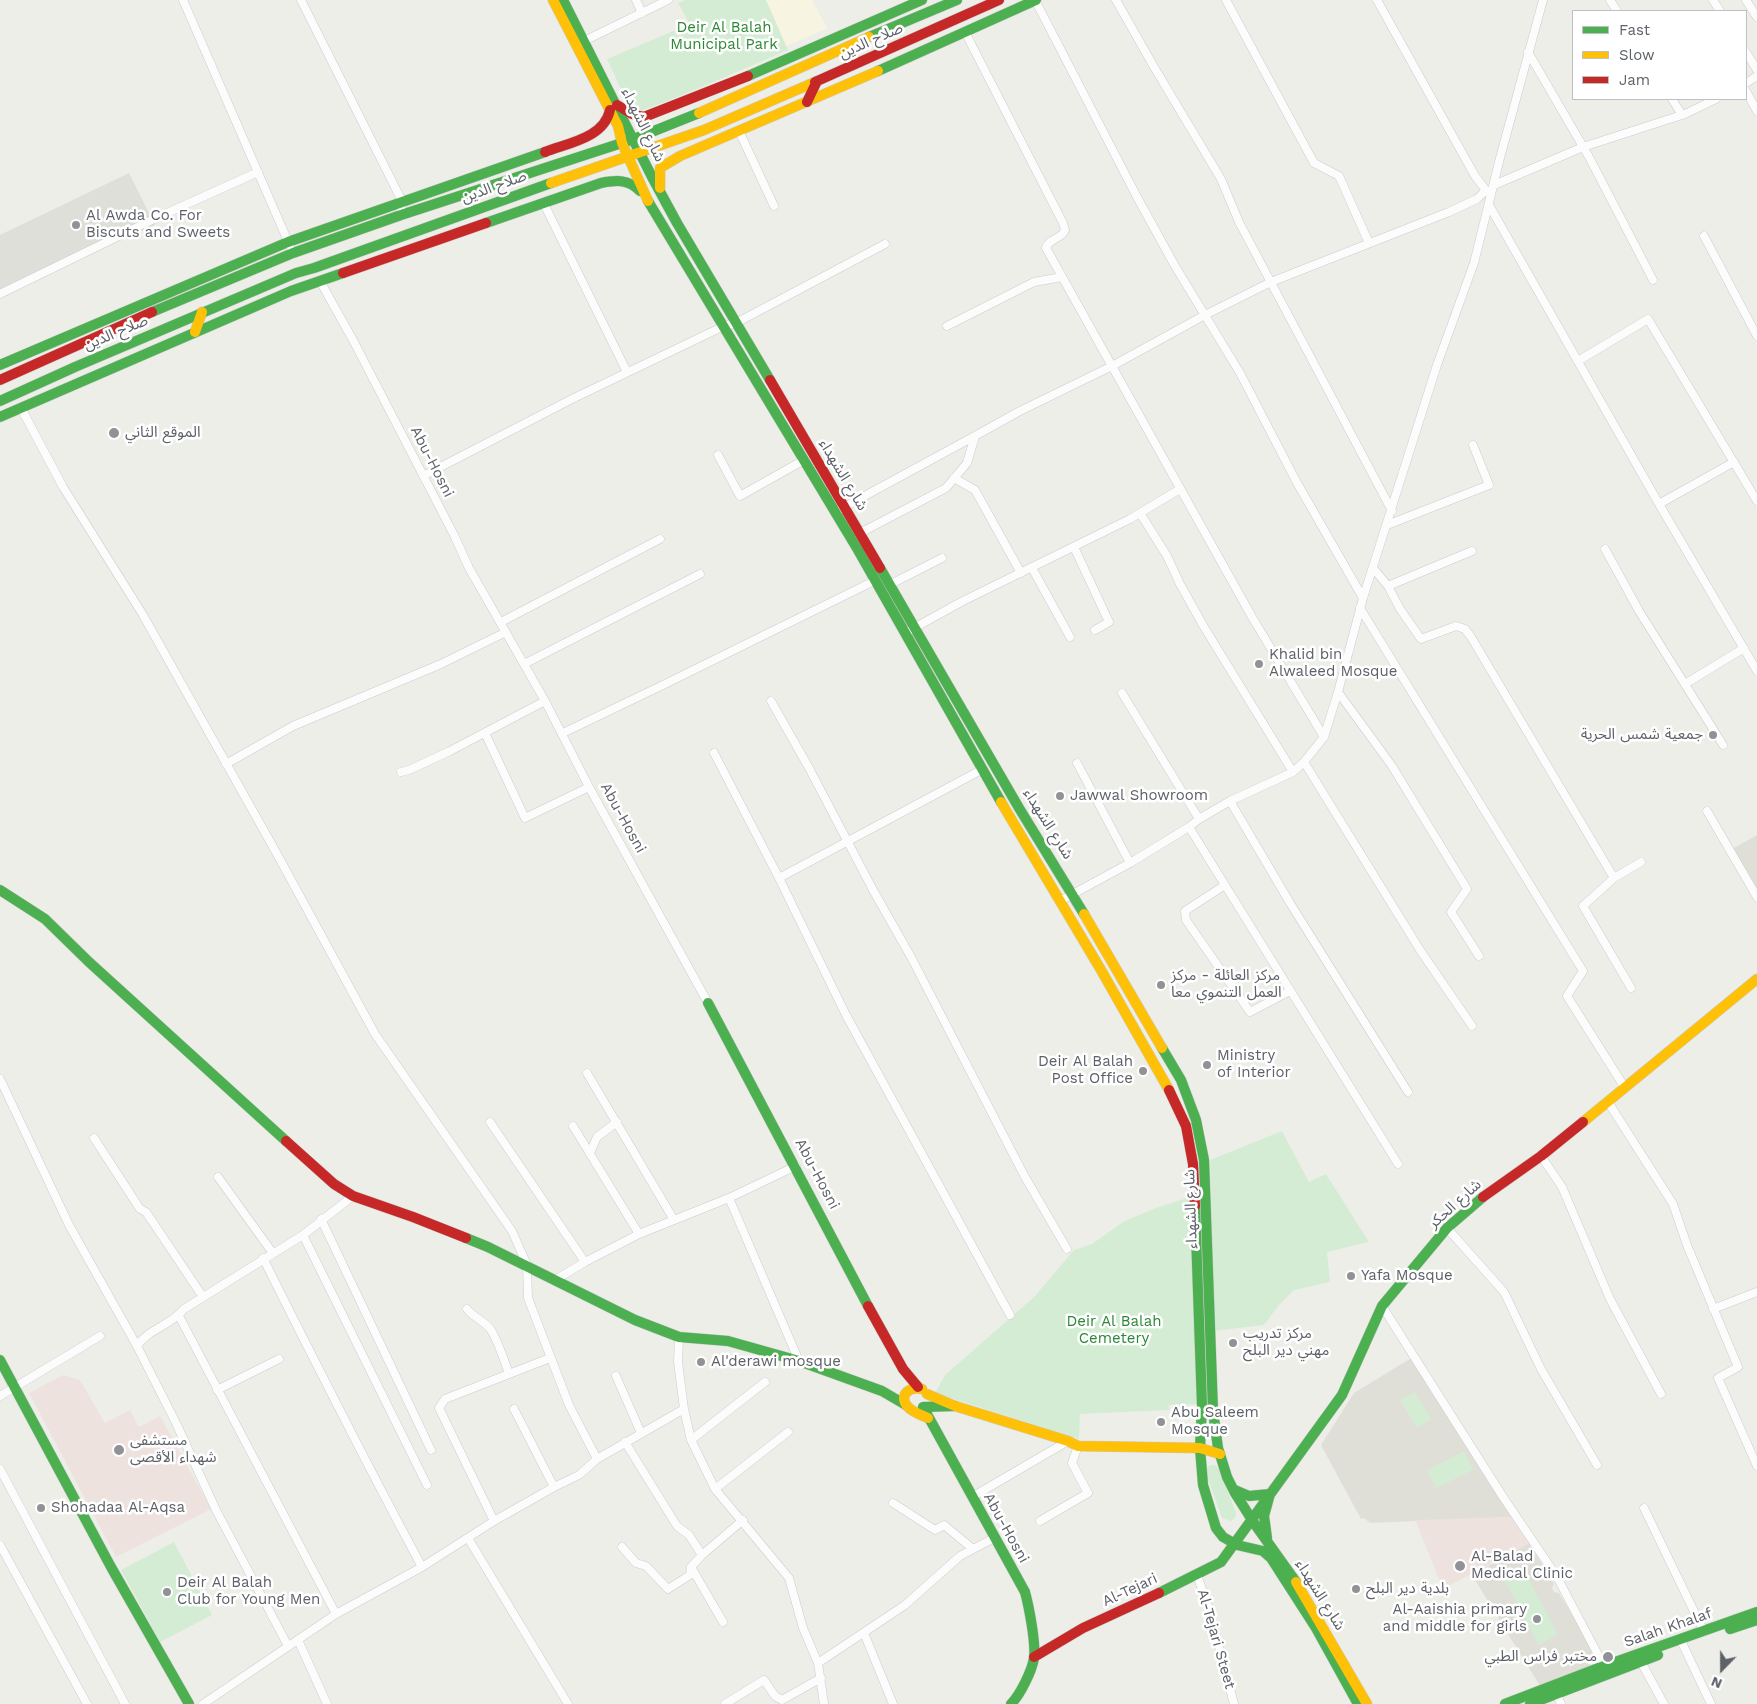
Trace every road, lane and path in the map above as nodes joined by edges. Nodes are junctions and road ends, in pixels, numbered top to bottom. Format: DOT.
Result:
graph roads {
  1 [pos="183,0"];
  2 [pos="302,0"];
  3 [pos="553,0"];
  4 [pos="564,0"];
  5 [pos="636,0"];
  6 [pos="668,0"];
  7 [pos="922,0"];
  8 [pos="957,0"];
  9 [pos="999,0"];
  10 [pos="1036,0"];
  11 [pos="1116,0"];
  12 [pos="1226,0"];
  13 [pos="1377,0"];
  14 [pos="1543,0"];
  15 [pos="1746,0"];
  16 [pos="642,12"];
  17 [pos="1757,17"];
  18 [pos="965,32"];
  19 [pos="580,43"];
  20 [pos="1528,52"];
  21 [pos="1747,54"];
  22 [pos="1757,70"];
  23 [pos="817,81"];
  24 [pos="1747,93"];
  25 [pos="1673,100"];
  26 [pos="1714,100"];
  27 [pos="807,102"];
  28 [pos="613,108"];
  29 [pos="1757,110"];
  30 [pos="1682,115"];
  31 [pos="739,131"];
  32 [pos="634,140"];
  33 [pos="622,143"];
  34 [pos="1583,147"];
  35 [pos="640,153"];
  36 [pos="629,158"];
  37 [pos="258,172"];
  38 [pos="1494,185"];
  39 [pos="660,192"];
  40 [pos="1488,193"];
  41 [pos="645,196"];
  42 [pos="402,202"];
  43 [pos="544,204"];
  44 [pos="1489,205"];
  45 [pos="774,206"];
  46 [pos="401,215"];
  47 [pos="1704,236"];
  48 [pos="288,242"];
  49 [pos="1370,243"];
  50 [pos="884,244"];
  51 [pos="293,252"];
  52 [pos="1062,277"];
  53 [pos="1653,280"];
  54 [pos="320,281"];
  55 [pos="1271,282"];
  56 [pos="0,294"];
  57 [pos="202,312"];
  58 [pos="1205,314"];
  59 [pos="736,323"];
  60 [pos="724,326"];
  61 [pos="947,326"];
  62 [pos="195,332"];
  63 [pos="1757,336"];
  64 [pos="1578,360"];
  65 [pos="0,365"];
  66 [pos="1112,366"];
  67 [pos="627,372"];
  68 [pos="0,380"];
  69 [pos="0,401"];
  70 [pos="21,408"];
  71 [pos="0,417"];
  72 [pos="975,436"];
  73 [pos="1473,446"];
  74 [pos="718,455"];
  75 [pos="804,460"];
  76 [pos="1734,462"];
  77 [pos="423,476"];
  78 [pos="954,478"];
  79 [pos="1180,489"];
  80 [pos="1757,501"];
  81 [pos="1659,504"];
  82 [pos="845,507"];
  83 [pos="1392,510"];
  84 [pos="835,512"];
  85 [pos="1140,513"];
  86 [pos="1387,525"];
  87 [pos="860,533"];
  88 [pos="660,540"];
  89 [pos="1074,547"];
  90 [pos="1605,549"];
  91 [pos="1472,551"];
  92 [pos="942,558"];
  93 [pos="1032,568"];
  94 [pos="1373,568"];
  95 [pos="1021,573"];
  96 [pos="700,574"];
  97 [pos="874,581"];
  98 [pos="889,585"];
  99 [pos="1388,586"];
  100 [pos="1363,598"];
  101 [pos="1360,608"];
  102 [pos="500,622"];
  103 [pos="915,628"];
  104 [pos="1095,630"];
  105 [pos="506,632"];
  106 [pos="905,633"];
  107 [pos="1070,637"];
  108 [pos="1744,648"];
  109 [pos="524,664"];
  110 [pos="1757,671"];
  111 [pos="1685,684"];
  112 [pos="1338,692"];
  113 [pos="1122,693"];
  114 [pos="545,701"];
  115 [pos="771,701"];
  116 [pos="485,733"];
  117 [pos="563,733"];
  118 [pos="1324,737"];
  119 [pos="1723,745"];
  120 [pos="714,753"];
  121 [pos="1304,762"];
  122 [pos="1077,763"];
  123 [pos="226,764"];
  124 [pos="983,769"];
  125 [pos="401,772"];
  126 [pos="1293,772"];
  127 [pos="589,787"];
  128 [pos="1230,801"];
  129 [pos="1707,811"];
  130 [pos="1199,819"];
  131 [pos="1189,827"];
  132 [pos="848,841"];
  133 [pos="1640,862"];
  134 [pos="1130,863"];
  135 [pos="779,878"];
  136 [pos="1614,878"];
  137 [pos="1225,885"];
  138 [pos="0,890"];
  139 [pos="1073,894"];
  140 [pos="1757,897"];
  141 [pos="1060,901"];
  142 [pos="1479,956"];
  143 [pos="1757,979"];
  144 [pos="1632,988"];
  145 [pos="1290,991"];
  146 [pos="708,1002"];
  147 [pos="1472,1026"];
  148 [pos="587,1073"];
  149 [pos="0,1079"];
  150 [pos="1625,1088"];
  151 [pos="1408,1092"];
  152 [pos="1608,1102"];
  153 [pos="490,1122"];
  154 [pos="617,1122"];
  155 [pos="573,1126"];
  156 [pos="94,1138"];
  157 [pos="590,1153"];
  158 [pos="1541,1156"];
  159 [pos="1398,1164"];
  160 [pos="796,1166"];
  161 [pos="218,1177"];
  162 [pos="353,1196"];
  163 [pos="729,1198"];
  164 [pos="322,1219"];
  165 [pos="674,1220"];
  166 [pos="1448,1228"];
  167 [pos="639,1234"];
  168 [pos="303,1235"];
  169 [pos="1067,1249"];
  170 [pos="272,1252"];
  171 [pos="264,1258"];
  172 [pos="585,1262"];
  173 [pos="527,1265"];
  174 [pos="555,1280"];
  175 [pos="1757,1292"];
  176 [pos="203,1297"];
  177 [pos="1382,1306"];
  178 [pos="468,1309"];
  179 [pos="1713,1309"];
  180 [pos="1010,1315"];
  181 [pos="179,1316"];
  182 [pos="100,1336"];
  183 [pos="679,1337"];
  184 [pos="137,1346"];
  185 [pos="550,1358"];
  186 [pos="279,1359"];
  187 [pos="0,1360"];
  188 [pos="799,1361"];
  189 [pos="903,1369"];
  190 [pos="509,1374"];
  191 [pos="616,1376"];
  192 [pos="765,1382"];
  193 [pos="918,1387"];
  194 [pos="15,1388"];
  195 [pos="217,1390"];
  196 [pos="882,1391"];
  197 [pos="907,1391"];
  198 [pos="926,1394"];
  199 [pos="1660,1394"];
  200 [pos="0,1396"];
  201 [pos="955,1406"];
  202 [pos="915,1407"];
  203 [pos="514,1409"];
  204 [pos="684,1409"];
  205 [pos="788,1432"];
  206 [pos="641,1433"];
  207 [pos="691,1440"];
  208 [pos="1068,1441"];
  209 [pos="625,1442"];
  210 [pos="1078,1446"];
  211 [pos="1200,1448"];
  212 [pos="431,1450"];
  213 [pos="1220,1454"];
  214 [pos="597,1459"];
  215 [pos="1597,1465"];
  216 [pos="1757,1466"];
  217 [pos="0,1469"];
  218 [pos="427,1485"];
  219 [pos="554,1486"];
  220 [pos="716,1489"];
  221 [pos="1235,1490"];
  222 [pos="1270,1494"];
  223 [pos="972,1497"];
  224 [pos="893,1503"];
  225 [pos="1644,1508"];
  226 [pos="743,1520"];
  227 [pos="1251,1520"];
  228 [pos="494,1521"];
  229 [pos="1040,1521"];
  230 [pos="468,1538"];
  231 [pos="994,1538"];
  232 [pos="0,1545"];
  233 [pos="1233,1545"];
  234 [pos="1270,1545"];
  235 [pos="622,1547"];
  236 [pos="972,1549"];
  237 [pos="702,1555"];
  238 [pos="422,1567"];
  239 [pos="691,1567"];
  240 [pos="1198,1575"];
  241 [pos="1757,1612"];
  242 [pos="336,1614"];
  243 [pos="1757,1620"];
  244 [pos="723,1622"];
  245 [pos="1704,1632"];
  246 [pos="864,1633"];
  247 [pos="298,1640"];
  248 [pos="1683,1645"];
  249 [pos="288,1646"];
  250 [pos="1034,1657"];
  251 [pos="1641,1662"];
  252 [pos="818,1663"];
  253 [pos="1604,1666"];
  254 [pos="820,1678"];
  255 [pos="1559,1699"];
  256 [pos="1016,1702"];
  257 [pos="87,1704"];
  258 [pos="125,1704"];
  259 [pos="189,1704"];
  260 [pos="203,1704"];
  261 [pos="327,1704"];
  262 [pos="568,1704"];
  263 [pos="725,1704"];
  264 [pos="824,1704"];
  265 [pos="893,1704"];
  266 [pos="1234,1704"];
  267 [pos="1358,1704"];
  268 [pos="1367,1704"];
  269 [pos="1505,1704"];
  270 [pos="1530,1704"];
  271 [pos="1664,1704"];
  272 [pos="1711,1704"];
  1 -- 37 [label="street"];
  2 -- 42 [label="street"];
  3 -- 19 [label="main road"];
  4 -- 19 [label="main road"];
  5 -- 16 [label="street"];
  6 -- 16 [label="street"];
  7 -- 28 [label="main road"];
  8 -- 32 [label="main road, صلاح الدين"];
  9 -- 23 [label="main road, صلاح الدين"];
  10 -- 18 [label="main road"];
  10 -- 58 [label="street"];
  11 -- 55 [label="street"];
  12 -- 49 [label="street"];
  13 -- 40 [label="street"];
  14 -- 20 [label="street"];
  15 -- 17 [label="street"];
  16 -- 19 [label="street"];
  18 -- 27 [label="main road"];
  18 -- 52 [label="street"];
  19 -- 28 [label="main road"];
  20 -- 34 [label="street"];
  20 -- 38 [label="street"];
  21 -- 22 [label="street"];
  23 -- 27 [label="main road"];
  23 -- 35 [label="main road, صلاح الدين"];
  24 -- 29 [label="street"];
  25 -- 30 [label="street"];
  26 -- 30 [label="street"];
  27 -- 31 [label="main road"];
  28 -- 32 [label="main road, شارع الشهداء"];
  28 -- 33 [label="main road, شارع الشهداء"];
  28 -- 42 [label="main road"];
  30 -- 34 [label="street"];
  31 -- 39 [label="main road"];
  31 -- 45 [label="street"];
  32 -- 33 [label="main road, صلاح الدين"];
  32 -- 35 [label="main road, شارع الشهداء"];
  33 -- 36 [label="main road, شارع الشهداء"];
  33 -- 46 [label="main road, صلاح الدين"];
  34 -- 38 [label="street"];
  34 -- 53 [label="street"];
  35 -- 36 [label="main road, صلاح الدين"];
  35 -- 39 [label="main road, شارع الشهداء"];
  36 -- 41 [label="main road, شارع الشهداء"];
  36 -- 57 [label="main road, صلاح الدين"];
  37 -- 48 [label="street"];
  37 -- 56 [label="street"];
  38 -- 40 [label="street"];
  39 -- 59 [label="main road, شارع الشهداء"];
  40 -- 44 [label="street"];
  40 -- 49 [label="street"];
  41 -- 43 [label="main road"];
  41 -- 60 [label="main road, شارع الشهداء"];
  42 -- 46 [label="street"];
  42 -- 48 [label="main road"];
  43 -- 54 [label="main road"];
  43 -- 67 [label="street"];
  44 -- 64 [label="street"];
  44 -- 83 [label="street"];
  46 -- 51 [label="main road, صلاح الدين"];
  47 -- 63 [label="street"];
  48 -- 51 [label="street"];
  48 -- 65 [label="main road"];
  49 -- 55 [label="street"];
  50 -- 59 [label="street"];
  51 -- 68 [label="main road, صلاح الدين"];
  52 -- 61 [label="street"];
  52 -- 66 [label="street"];
  54 -- 62 [label="main road"];
  54 -- 77 [label="street, Abu-Hosni"];
  55 -- 58 [label="street"];
  55 -- 83 [label="street"];
  57 -- 62 [label="main road"];
  57 -- 69 [label="main road, صلاح الدين"];
  58 -- 66 [label="street"];
  58 -- 100 [label="street"];
  59 -- 60 [label="street"];
  59 -- 82 [label="main road, شارع الشهداء"];
  60 -- 67 [label="street"];
  60 -- 75 [label="main road, شارع الشهداء"];
  62 -- 70 [label="main road"];
  64 -- 76 [label="street"];
  64 -- 81 [label="street"];
  66 -- 72 [label="street"];
  66 -- 79 [label="street"];
  67 -- 77 [label="street"];
  70 -- 71 [label="main road"];
  70 -- 123 [label="street"];
  72 -- 78 [label="street"];
  72 -- 82 [label="street"];
  73 -- 86 [label="street"];
  74 -- 75 [label="street"];
  75 -- 84 [label="main road, شارع الشهداء"];
  76 -- 80 [label="street"];
  76 -- 81 [label="street"];
  77 -- 102 [label="street, Abu-Hosni"];
  78 -- 87 [label="street"];
  78 -- 95 [label="street"];
  79 -- 85 [label="street"];
  79 -- 118 [label="street"];
  81 -- 108 [label="street"];
  82 -- 84 [label="street"];
  82 -- 87 [label="main road, شارع الشهداء"];
  83 -- 86 [label="street"];
  84 -- 97 [label="main road, شارع الشهداء"];
  85 -- 89 [label="street"];
  85 -- 126 [label="street"];
  86 -- 94 [label="street"];
  87 -- 98 [label="main road, شارع الشهداء"];
  88 -- 102 [label="street"];
  89 -- 93 [label="street"];
  89 -- 104 [label="street"];
  90 -- 111 [label="street"];
  91 -- 99 [label="street"];
  92 -- 98 [label="street"];
  93 -- 95 [label="street"];
  93 -- 107 [label="street"];
  94 -- 99 [label="street"];
  94 -- 100 [label="street"];
  95 -- 103 [label="street"];
  96 -- 109 [label="street"];
  97 -- 106 [label="main road, شارع الشهداء"];
  97 -- 117 [label="street"];
  98 -- 103 [label="main road, شارع الشهداء"];
  99 -- 136 [label="street"];
  100 -- 101 [label="street"];
  101 -- 112 [label="street"];
  101 -- 150 [label="street"];
  102 -- 105 [label="street, Abu-Hosni"];
  103 -- 106 [label="street"];
  103 -- 139 [label="main road, شارع الشهداء"];
  105 -- 109 [label="street, Abu-Hosni"];
  105 -- 123 [label="street"];
  106 -- 124 [label="main road, شارع الشهداء"];
  108 -- 110 [label="street"];
  108 -- 111 [label="street"];
  109 -- 114 [label="street, Abu-Hosni"];
  111 -- 119 [label="street"];
  112 -- 118 [label="street"];
  112 -- 142 [label="street"];
  113 -- 130 [label="street"];
  114 -- 116 [label="street"];
  114 -- 117 [label="street, Abu-Hosni"];
  115 -- 132 [label="street"];
  116 -- 125 [label="street"];
  116 -- 127 [label="street"];
  117 -- 127 [label="street, Abu-Hosni"];
  118 -- 121 [label="street"];
  120 -- 135 [label="street"];
  121 -- 126 [label="street"];
  121 -- 147 [label="street"];
  122 -- 134 [label="street"];
  123 -- 173 [label="street"];
  124 -- 132 [label="street"];
  124 -- 141 [label="main road, شارع الشهداء"];
  126 -- 128 [label="street"];
  127 -- 146 [label="street, Abu-Hosni"];
  128 -- 130 [label="street"];
  128 -- 151 [label="street"];
  129 -- 140 [label="street"];
  130 -- 131 [label="street"];
  131 -- 134 [label="street"];
  131 -- 137 [label="street"];
  132 -- 135 [label="street"];
  132 -- 169 [label="street"];
  133 -- 136 [label="street"];
  134 -- 139 [label="street"];
  135 -- 180 [label="street"];
  136 -- 144 [label="street"];
  137 -- 145 [label="street"];
  137 -- 145 [label="street"];
  138 -- 162 [label="main road"];
  139 -- 141 [label="street"];
  139 -- 213 [label="main road, شارع الشهداء"];
  141 -- 211 [label="main road, شارع الشهداء"];
  143 -- 150 [label="main road, شارع الحكر"];
  145 -- 159 [label="street"];
  146 -- 160 [label="main road, Abu-Hosni"];
  148 -- 154 [label="street"];
  149 -- 184 [label="street"];
  150 -- 152 [label="main road, شارع الحكر"];
  152 -- 158 [label="main road, شارع الحكر"];
  152 -- 179 [label="street"];
  153 -- 172 [label="street"];
  154 -- 157 [label="street"];
  154 -- 165 [label="street"];
  155 -- 157 [label="street"];
  156 -- 176 [label="street"];
  157 -- 167 [label="street"];
  158 -- 166 [label="main road, شارع الحكر"];
  158 -- 199 [label="street"];
  160 -- 163 [label="street"];
  160 -- 189 [label="main road, Abu-Hosni"];
  161 -- 170 [label="street"];
  162 -- 164 [label="street"];
  162 -- 173 [label="main road"];
  163 -- 165 [label="street"];
  163 -- 188 [label="street"];
  164 -- 168 [label="street"];
  164 -- 212 [label="street"];
  165 -- 167 [label="street"];
  166 -- 177 [label="main road, شارع الحكر"];
  166 -- 215 [label="street"];
  167 -- 172 [label="street"];
  168 -- 170 [label="street"];
  168 -- 218 [label="street"];
  170 -- 171 [label="street"];
  171 -- 176 [label="street"];
  171 -- 238 [label="street"];
  172 -- 174 [label="street"];
  173 -- 174 [label="main road"];
  173 -- 185 [label="street"];
  174 -- 183 [label="main road"];
  175 -- 179 [label="street"];
  176 -- 181 [label="street"];
  177 -- 222 [label="main road, شارع الحكر"];
  177 -- 253 [label="street"];
  178 -- 190 [label="street"];
  179 -- 216 [label="street"];
  181 -- 184 [label="street"];
  181 -- 195 [label="street"];
  182 -- 194 [label="street"];
  183 -- 188 [label="main road"];
  183 -- 204 [label="street"];
  184 -- 249 [label="street"];
  185 -- 190 [label="street"];
  185 -- 214 [label="street"];
  186 -- 195 [label="street"];
  187 -- 194 [label="main road"];
  188 -- 196 [label="main road"];
  189 -- 193 [label="main road, Abu-Hosni"];
  189 -- 197 [label="main road, Abu-Hosni"];
  190 -- 228 [label="street"];
  191 -- 206 [label="street"];
  192 -- 207 [label="street"];
  193 -- 197 [label="main road"];
  193 -- 198 [label="main road, Abu-Hosni"];
  194 -- 200 [label="street"];
  194 -- 259 [label="main road"];
  195 -- 242 [label="street"];
  196 -- 197 [label="main road"];
  196 -- 202 [label="main road"];
  197 -- 202 [label="main road, Abu-Hosni"];
  198 -- 201 [label="main road, Abu-Hosni"];
  198 -- 202 [label="main road"];
  201 -- 202 [label="main road"];
  201 -- 208 [label="main road"];
  202 -- 223 [label="main road, Abu-Hosni"];
  203 -- 219 [label="street"];
  204 -- 206 [label="street"];
  204 -- 207 [label="street"];
  205 -- 220 [label="street"];
  206 -- 209 [label="street"];
  207 -- 220 [label="street"];
  208 -- 210 [label="main road"];
  208 -- 223 [label="street"];
  209 -- 214 [label="street"];
  209 -- 237 [label="street"];
  210 -- 211 [label="main road"];
  210 -- 229 [label="street"];
  211 -- 213 [label="main road"];
  211 -- 233 [label="main road, شارع الشهداء"];
  213 -- 221 [label="main road, شارع الشهداء"];
  214 -- 219 [label="street"];
  217 -- 258 [label="street"];
  219 -- 228 [label="street"];
  220 -- 226 [label="street"];
  221 -- 222 [label="main road"];
  221 -- 227 [label="main road, شارع الشهداء"];
  222 -- 227 [label="main road, شارع الحكر"];
  222 -- 234 [label="main road"];
  223 -- 231 [label="main road, Abu-Hosni"];
  224 -- 236 [label="street"];
  225 -- 245 [label="street"];
  226 -- 237 [label="street"];
  226 -- 252 [label="street"];
  227 -- 233 [label="main road, شارع الحكر"];
  227 -- 234 [label="main road, شارع الشهداء"];
  228 -- 230 [label="street"];
  230 -- 238 [label="street"];
  230 -- 262 [label="street"];
  231 -- 236 [label="street"];
  231 -- 250 [label="main road, Abu-Hosni"];
  232 -- 257 [label="street"];
  233 -- 240 [label="main road, Al-Tejari"];
  233 -- 267 [label="main road, شارع الشهداء"];
  234 -- 268 [label="main road, شارع الشهداء"];
  235 -- 239 [label="street"];
  236 -- 246 [label="street"];
  237 -- 239 [label="street"];
  238 -- 242 [label="street"];
  239 -- 244 [label="street"];
  240 -- 250 [label="main road, Al-Tejari"];
  240 -- 266 [label="street, Al-Tejari Steet"];
  241 -- 245 [label="main road, Salah Khalaf"];
  242 -- 247 [label="street"];
  243 -- 248 [label="main road"];
  245 -- 253 [label="main road, Salah Khalaf"];
  246 -- 252 [label="street"];
  246 -- 265 [label="street"];
  247 -- 249 [label="street"];
  247 -- 261 [label="street"];
  248 -- 251 [label="main road"];
  248 -- 272 [label="street"];
  249 -- 260 [label="street"];
  250 -- 256 [label="main road"];
  251 -- 255 [label="main road"];
  251 -- 271 [label="street"];
  252 -- 254 [label="street"];
  253 -- 269 [label="main road, Salah Khalaf"];
  254 -- 263 [label="street"];
  254 -- 264 [label="street"];
  255 -- 270 [label="main road"];
}
